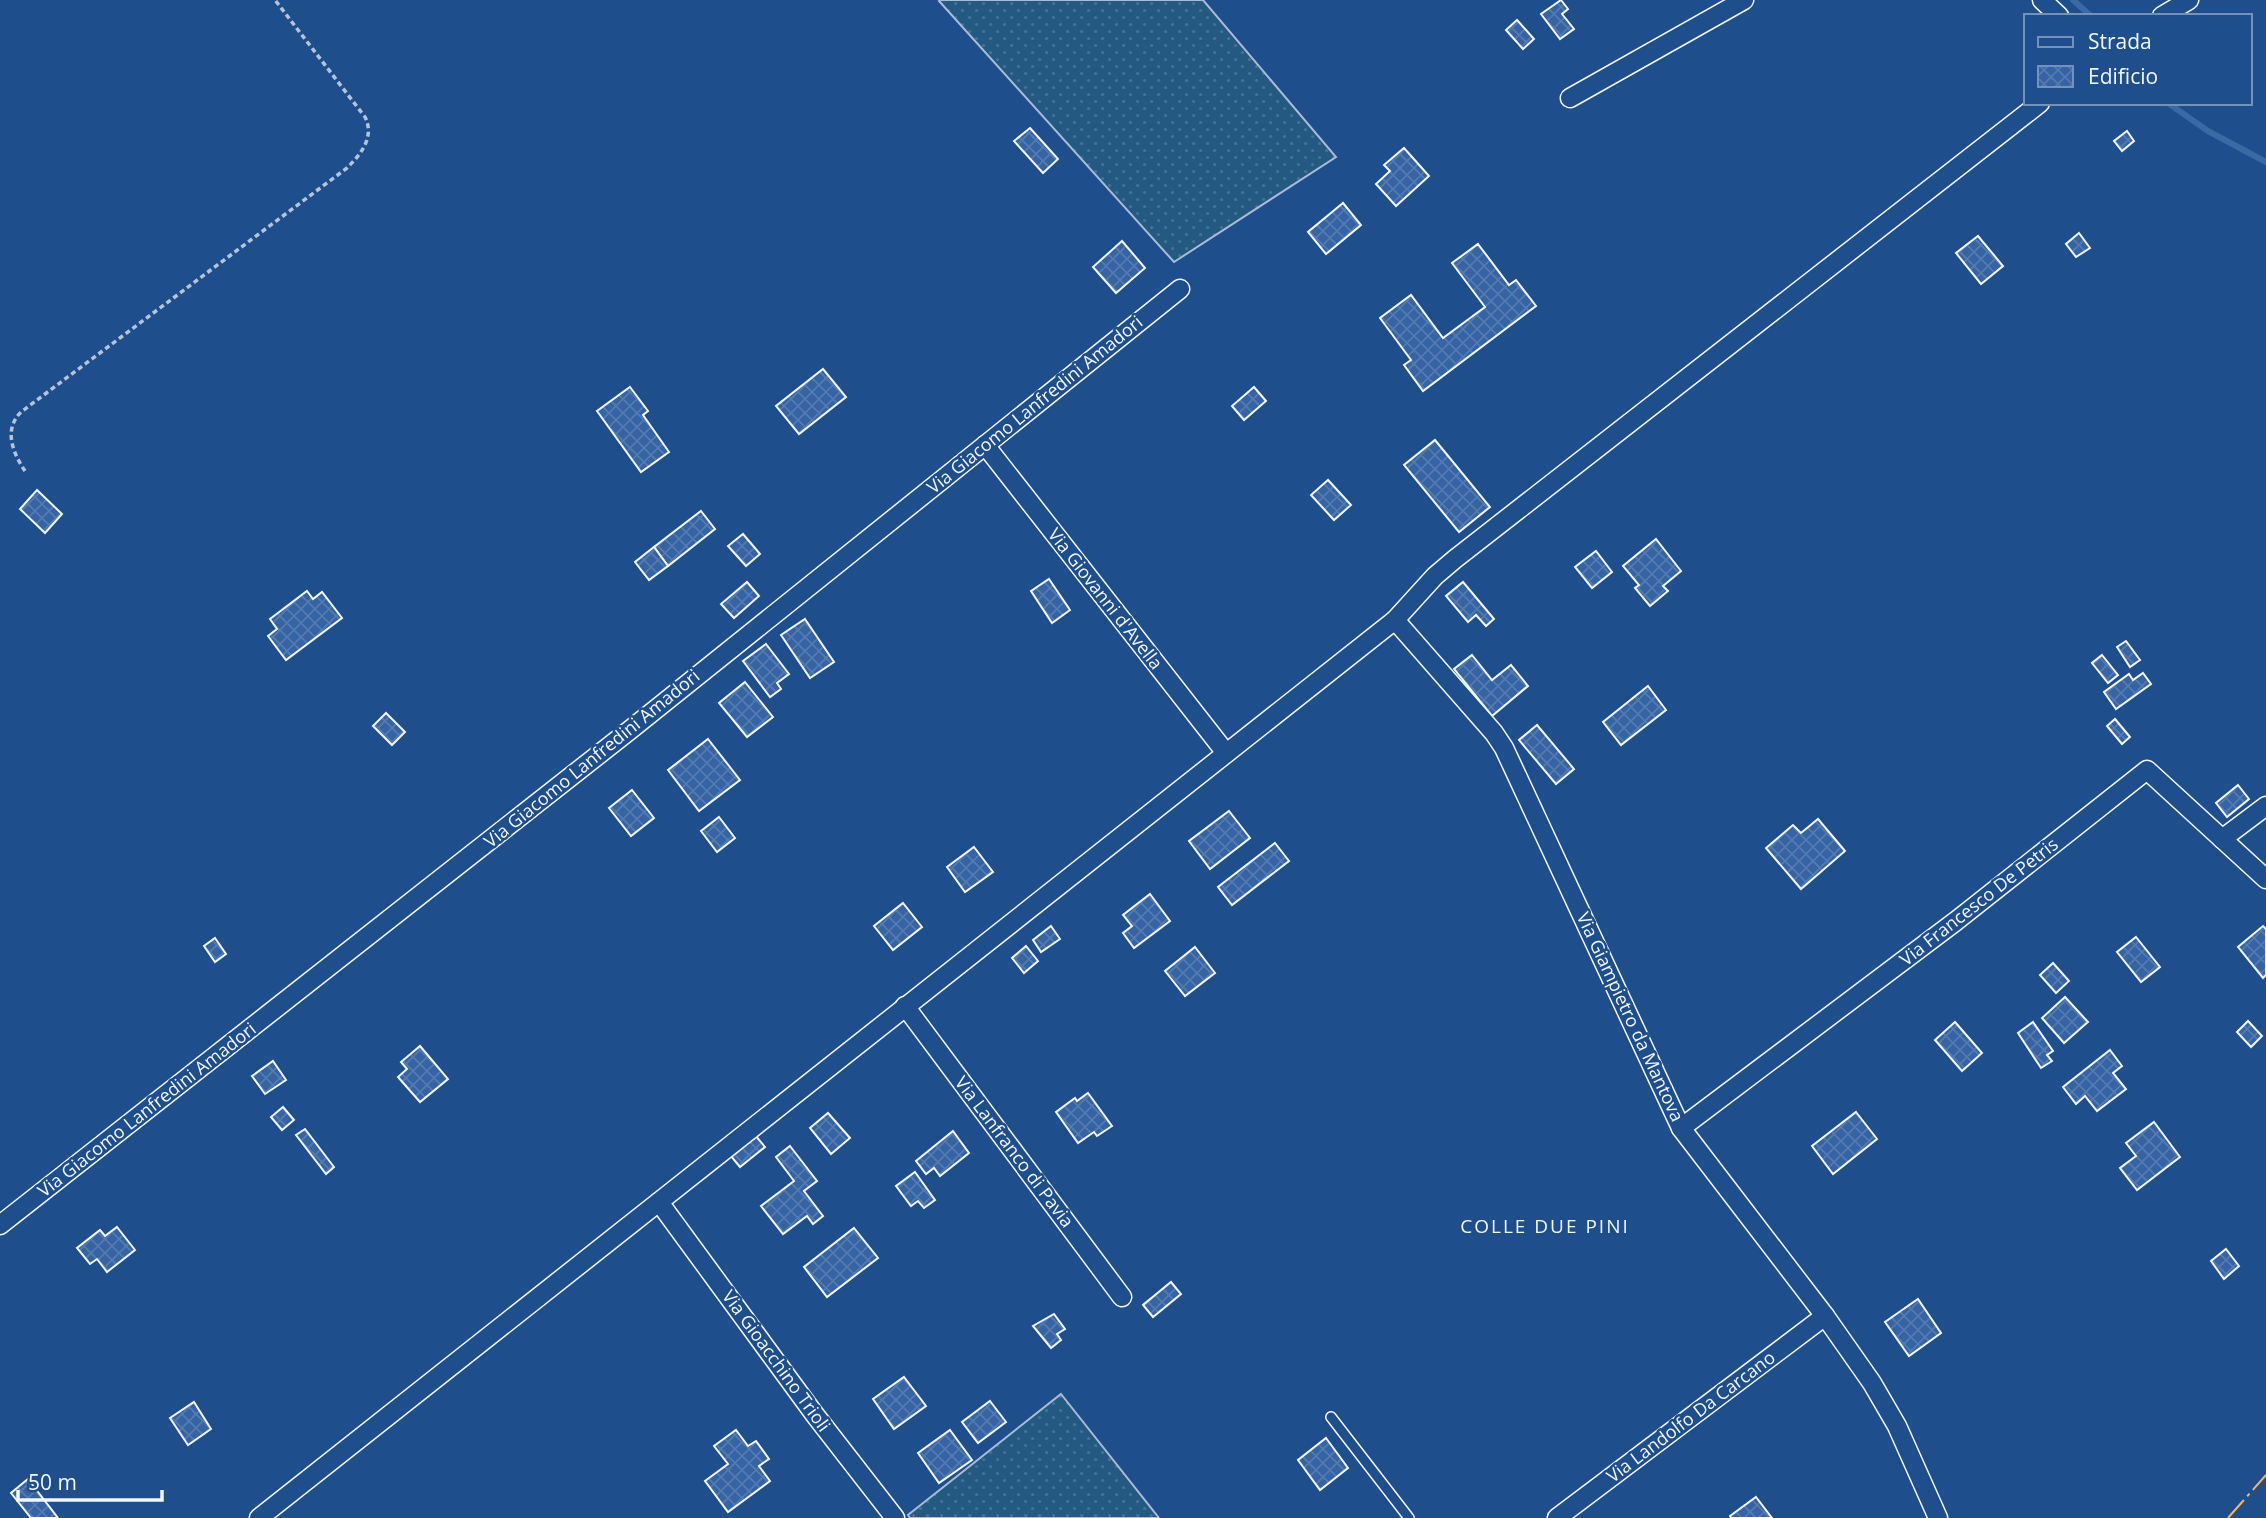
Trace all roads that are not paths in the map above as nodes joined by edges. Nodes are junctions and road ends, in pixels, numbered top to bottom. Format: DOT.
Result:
graph roads {
  1 [pos="1744,0"];
  2 [pos="2042,0"];
  3 [pos="2189,0"];
  4 [pos="2057,14"];
  5 [pos="2165,14"];
  6 [pos="1570,97"];
  7 [pos="2037,105"];
  8 [pos="1180,289"];
  9 [pos="985,445"];
  10 [pos="1395,620"];
  11 [pos="1226,753"];
  12 [pos="2266,806"];
  13 [pos="2222,839"];
  14 [pos="2266,879"];
  15 [pos="905,1006"];
  16 [pos="1681,1128"];
  17 [pos="659,1202"];
  18 [pos="0,1225"];
  19 [pos="1122,1297"];
  20 [pos="1825,1315"];
  21 [pos="1331,1418"];
  22 [pos="259,1518"];
  23 [pos="895,1518"];
  24 [pos="1409,1518"];
  25 [pos="1557,1518"];
  26 [pos="1938,1518"];
  1 -- 6 [label="street"];
  2 -- 4 [label="street"];
  3 -- 5 [label="street"];
  7 -- 10 [label="street"];
  8 -- 9 [label="street, Via Giacomo Lanfredini Amadori"];
  9 -- 11 [label="street, Via Giovanni d'Avella"];
  9 -- 18 [label="street, Via Giacomo Lanfredini Amadori"];
  10 -- 11 [label="street"];
  10 -- 16 [label="street, Via Giampietro da Mantova"];
  11 -- 15 [label="street"];
  12 -- 13 [label="street"];
  13 -- 14 [label="street, Via Francesco De Petris"];
  13 -- 16 [label="street, Via Francesco De Petris"];
  15 -- 17 [label="street"];
  15 -- 19 [label="street, Via Lanfranco di Pavia"];
  16 -- 20 [label="street, Via Giampietro da Mantova"];
  17 -- 22 [label="street"];
  17 -- 23 [label="street, Via Gioacchino Trioli"];
  20 -- 25 [label="street, Via Landolfo Da Carcano"];
  20 -- 26 [label="street, Via Giampietro da Mantova"];
  21 -- 24 [label="lane"];
}
